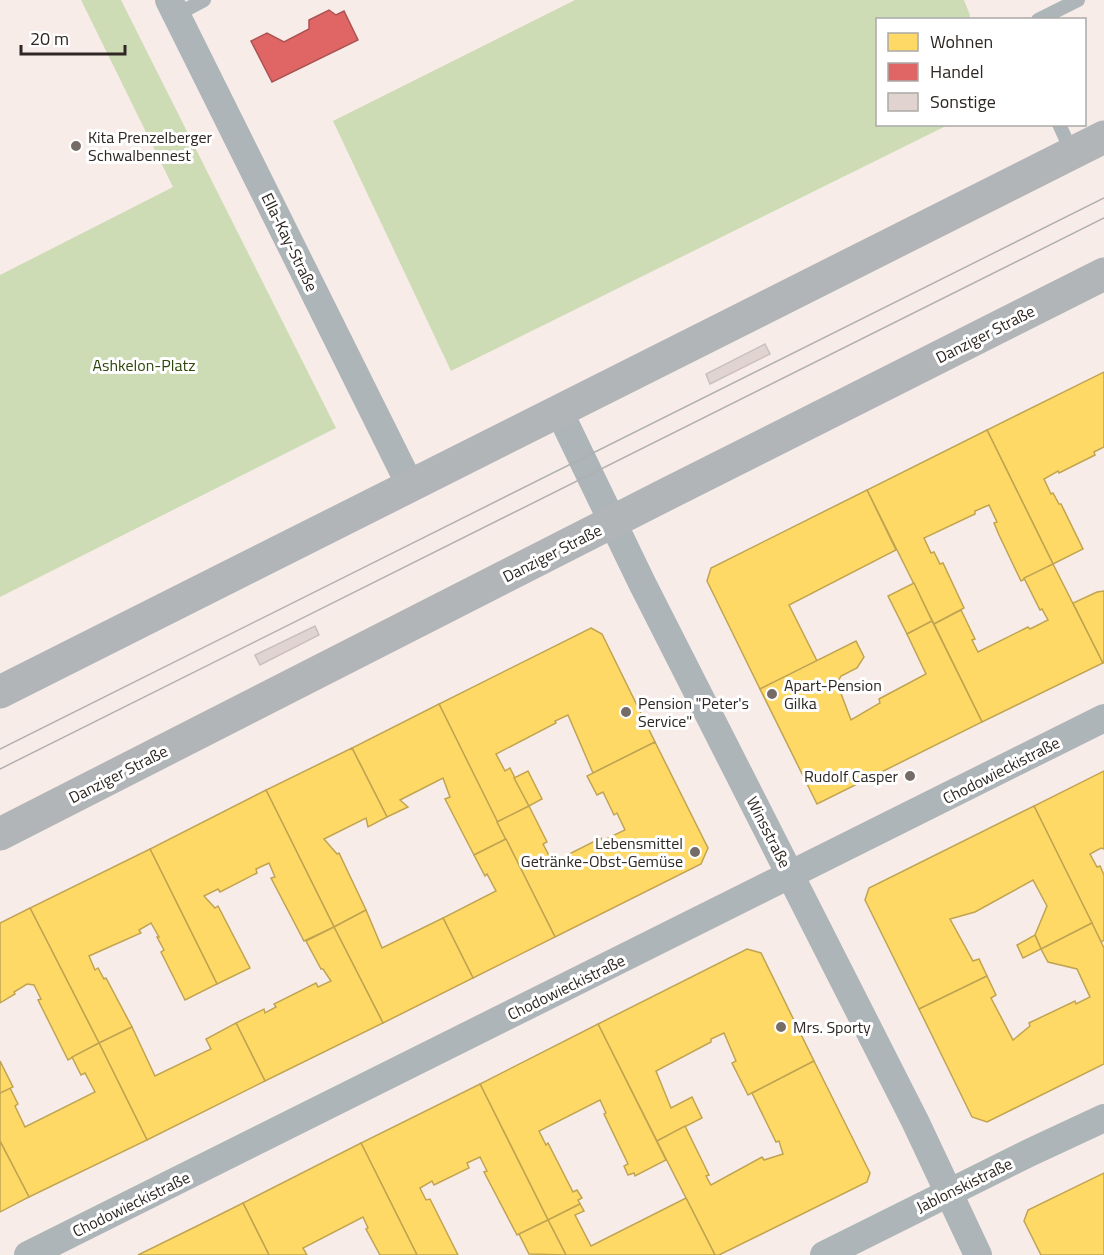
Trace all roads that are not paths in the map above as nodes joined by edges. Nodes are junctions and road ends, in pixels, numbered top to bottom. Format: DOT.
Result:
graph roads {
  1 [pos="204,0"];
  2 [pos="1078,0"];
  3 [pos="172,7"];
  4 [pos="1042,18"];
  5 [pos="1104,137"];
  6 [pos="1065,139"];
  7 [pos="1104,274"];
  8 [pos="559,411"];
  9 [pos="410,485"];
  10 [pos="612,523"];
  11 [pos="0,692"];
  12 [pos="1104,718"];
  13 [pos="0,834"];
  14 [pos="791,875"];
  15 [pos="1104,1118"];
  16 [pos="948,1193"];
  17 [pos="28,1255"];
  18 [pos="824,1255"];
  19 [pos="978,1255"];
  1 -- 3 [label="lane"];
  2 -- 4 [label="lane"];
  3 -- 9 [label="street, Ella-Kay-Straße"];
  5 -- 6 [label="main road"];
  6 -- 8 [label="main road"];
  7 -- 10 [label="main road, Danziger Straße"];
  8 -- 9 [label="main road"];
  8 -- 10 [label="street, Winsstraße"];
  9 -- 11 [label="main road"];
  10 -- 13 [label="main road, Danziger Straße"];
  10 -- 14 [label="street, Winsstraße"];
  12 -- 14 [label="street, Chodowieckistraße"];
  14 -- 16 [label="street, Winsstraße"];
  14 -- 17 [label="street, Chodowieckistraße"];
  15 -- 16 [label="street, Jablonskistraße"];
  16 -- 18 [label="street, Jablonskistraße"];
  16 -- 19 [label="street, Winsstraße"];
}
